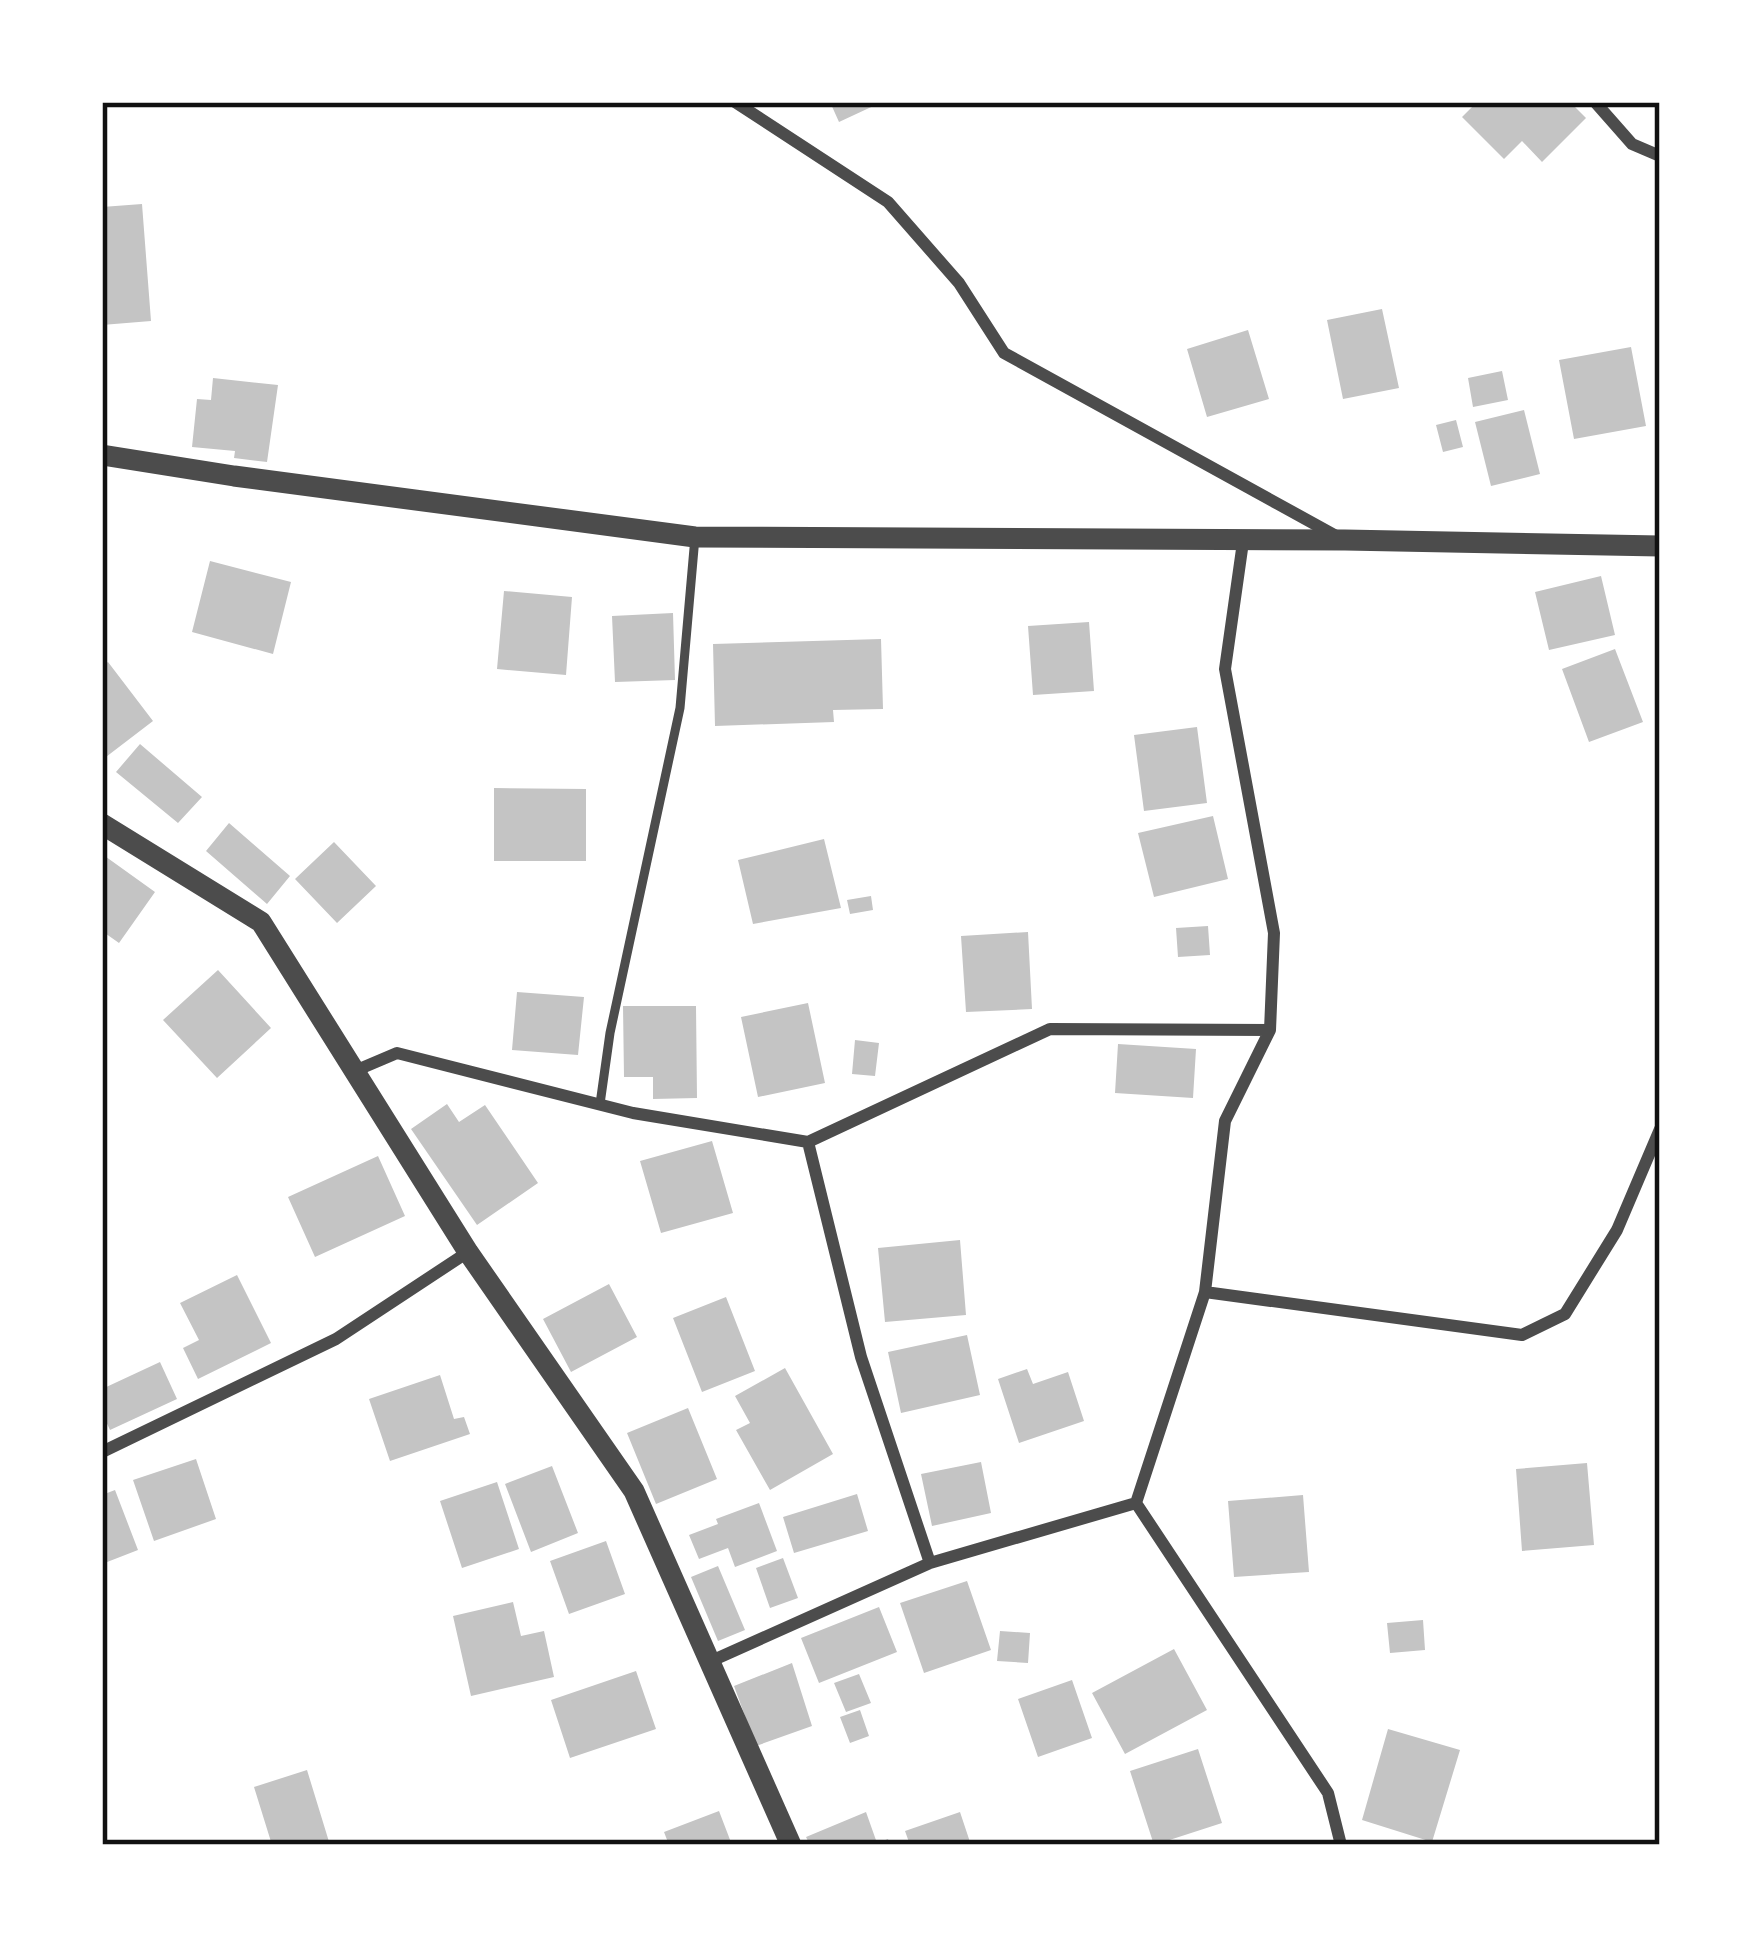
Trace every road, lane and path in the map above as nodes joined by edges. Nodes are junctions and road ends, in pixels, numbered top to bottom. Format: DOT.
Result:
graph roads {
  1 [pos="735,102"];
  2 [pos="1595,102"];
  3 [pos="1660,155"];
  4 [pos="102,454"];
  5 [pos="695,537"];
  6 [pos="1345,540"];
  7 [pos="1244,542"];
  8 [pos="1659,553"];
  9 [pos="102,824"];
  10 [pos="1270,1030"];
  11 [pos="357,1070"];
  12 [pos="600,1104"];
  13 [pos="1660,1129"];
  14 [pos="808,1142"];
  15 [pos="468,1252"];
  16 [pos="1205,1292"];
  17 [pos="102,1453"];
  18 [pos="1136,1502"];
  19 [pos="930,1563"];
  20 [pos="709,1662"];
  21 [pos="791,1845"];
  22 [pos="1342,1845"];
  1 -- 6 [label="street"];
  2 -- 3 [label="street"];
  4 -- 5 [label="street"];
  5 -- 7 [label="street"];
  5 -- 12 [label="lane"];
  6 -- 7 [label="street"];
  6 -- 8 [label="street"];
  7 -- 10 [label="street"];
  9 -- 11 [label="street"];
  10 -- 14 [label="street"];
  10 -- 16 [label="street"];
  11 -- 12 [label="street"];
  11 -- 15 [label="street"];
  12 -- 14 [label="street"];
  13 -- 16 [label="street"];
  14 -- 19 [label="street"];
  15 -- 17 [label="street"];
  15 -- 20 [label="street"];
  16 -- 18 [label="street"];
  18 -- 19 [label="street"];
  18 -- 22 [label="street"];
  19 -- 20 [label="street"];
  20 -- 21 [label="street"];
}
